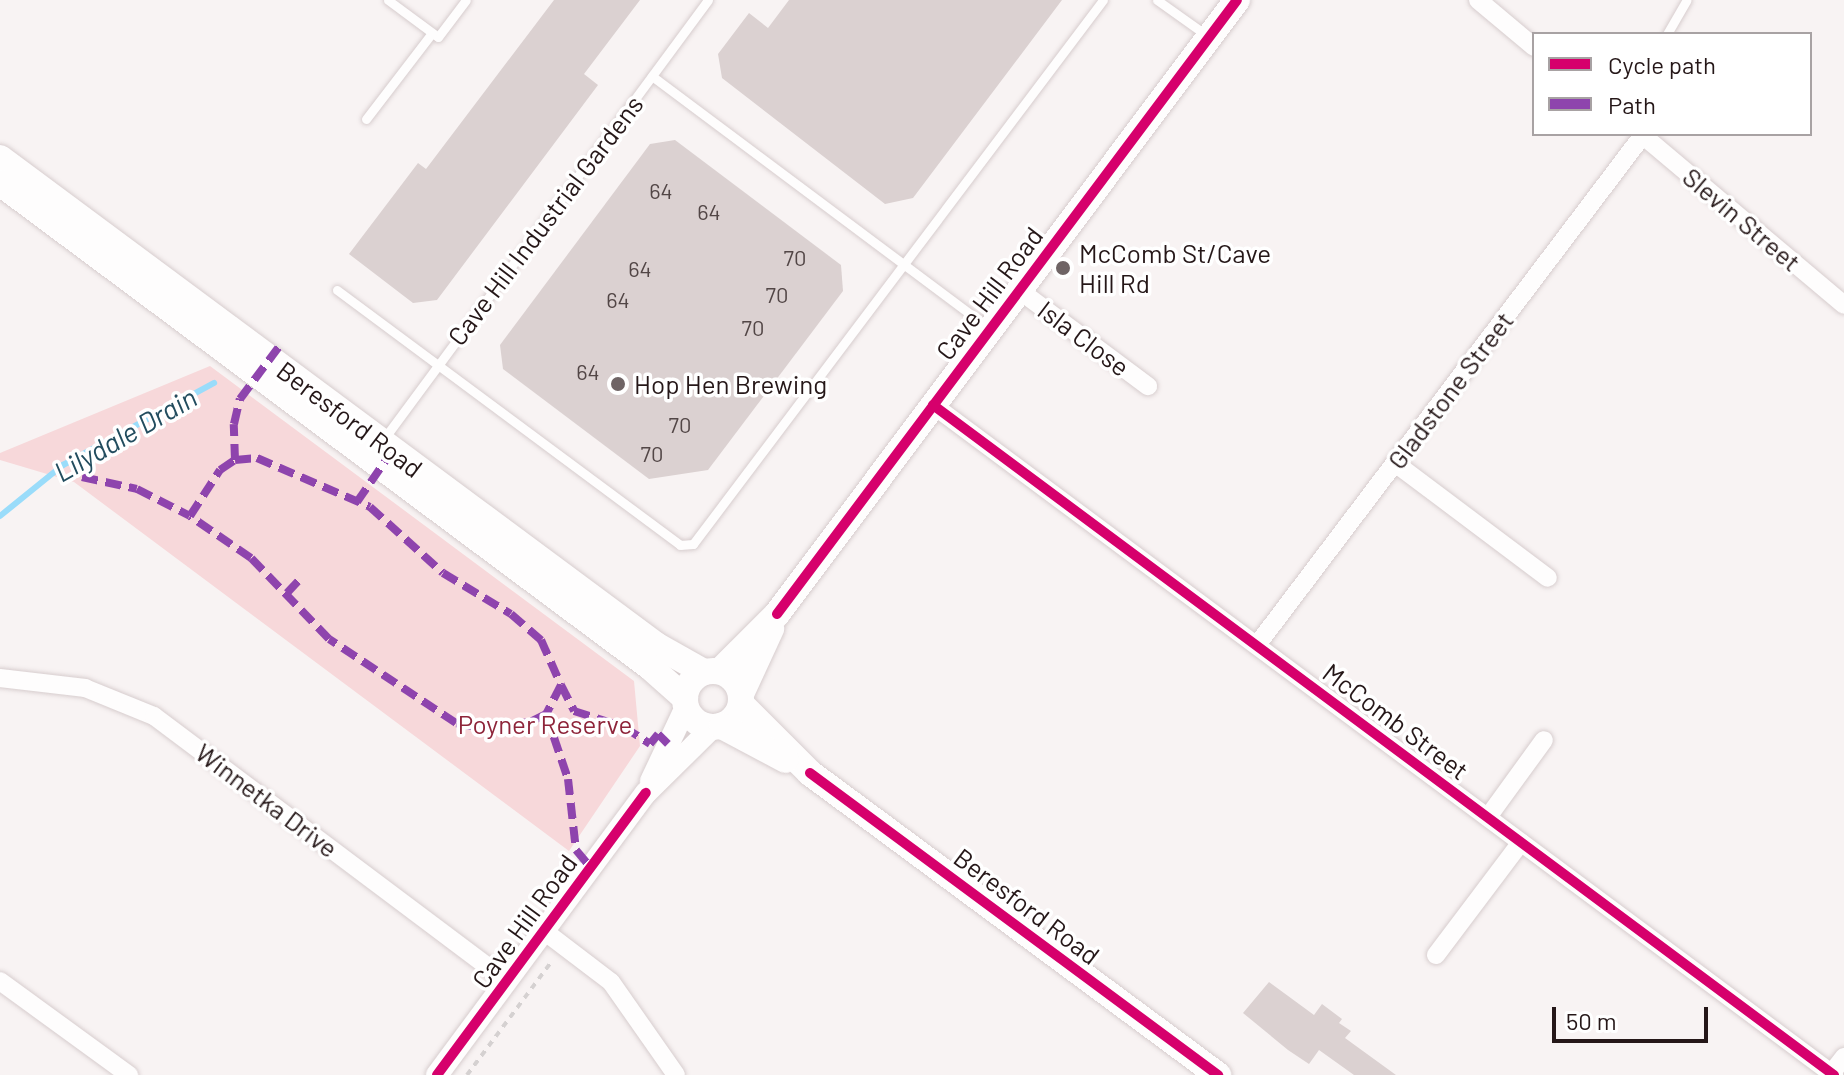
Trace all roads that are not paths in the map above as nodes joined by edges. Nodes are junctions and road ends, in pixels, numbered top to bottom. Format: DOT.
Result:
graph roads {
  1 [pos="388,0"];
  2 [pos="466,0"];
  3 [pos="708,0"];
  4 [pos="1103,0"];
  5 [pos="1157,0"];
  6 [pos="1237,0"];
  7 [pos="1478,0"];
  8 [pos="1687,0"];
  9 [pos="1668,32"];
  10 [pos="432,33"];
  11 [pos="1209,37"];
  12 [pos="1532,45"];
  13 [pos="652,76"];
  14 [pos="366,119"];
  15 [pos="1641,136"];
  16 [pos="1643,136"];
  17 [pos="0,158"];
  18 [pos="0,183"];
  19 [pos="905,265"];
  20 [pos="337,290"];
  21 [pos="1019,290"];
  22 [pos="1844,305"];
  23 [pos="990,329"];
  24 [pos="438,364"];
  25 [pos="1148,386"];
  26 [pos="933,405"];
  27 [pos="381,442"];
  28 [pos="1395,463"];
  29 [pos="1548,578"];
  30 [pos="777,614"];
  31 [pos="1257,645"];
  32 [pos="712,671"];
  33 [pos="0,678"];
  34 [pos="741,699"];
  35 [pos="686,703"];
  36 [pos="717,726"];
  37 [pos="1544,740"];
  38 [pos="810,773"];
  39 [pos="646,793"];
  40 [pos="1488,817"];
  41 [pos="1521,842"];
  42 [pos="544,931"];
  43 [pos="1436,955"];
  44 [pos="0,981"];
  45 [pos="507,981"];
  46 [pos="1844,1057"];
  47 [pos="1832,1074"];
  48 [pos="129,1075"];
  49 [pos="437,1075"];
  50 [pos="676,1075"];
  51 [pos="1218,1075"];
  1 -- 10 [label="lane"];
  2 -- 10 [label="lane"];
  3 -- 13 [label="lane, Cave Hill Industrial Gardens"];
  4 -- 19 [label="lane, Cave Hill Industrial Gardens"];
  5 -- 11 [label="lane"];
  6 -- 11 [label="main road, Cave Hill Road"];
  7 -- 12 [label="street"];
  8 -- 9 [label="lane"];
  10 -- 14 [label="lane"];
  11 -- 21 [label="main road, Cave Hill Road"];
  13 -- 19 [label="lane, Cave Hill Industrial Gardens"];
  13 -- 24 [label="lane, Cave Hill Industrial Gardens"];
  15 -- 28 [label="street, Gladstone Street"];
  16 -- 22 [label="street, Slevin Street"];
  17 -- 27 [label="main road, Beresford Road"];
  18 -- 35 [label="main road, Beresford Road"];
  19 -- 23 [label="lane, Cave Hill Industrial Gardens"];
  19 -- 24 [label="lane, Cave Hill Industrial Gardens"];
  20 -- 24 [label="lane, Cave Hill Industrial Gardens"];
  21 -- 23 [label="main road, Cave Hill Road"];
  21 -- 25 [label="street, Isla Close"];
  23 -- 26 [label="main road, Cave Hill Road"];
  24 -- 27 [label="lane, Cave Hill Industrial Gardens"];
  26 -- 30 [label="main road, Cave Hill Road"];
  26 -- 31 [label="street, McComb Street"];
  27 -- 32 [label="main road, Beresford Road"];
  28 -- 29 [label="street"];
  28 -- 31 [label="street, Gladstone Street"];
  30 -- 32 [label="main road, Cave Hill Road"];
  30 -- 34 [label="main road, Cave Hill Road"];
  31 -- 40 [label="street, McComb Street"];
  32 -- 34 [label="main road"];
  32 -- 35 [label="main road"];
  33 -- 45 [label="street, Winnetka Drive"];
  34 -- 36 [label="main road"];
  34 -- 38 [label="main road, Beresford Road"];
  35 -- 36 [label="main road"];
  35 -- 39 [label="street, Cave Hill Road"];
  36 -- 38 [label="main road, Beresford Road"];
  36 -- 39 [label="street, Cave Hill Road"];
  37 -- 40 [label="street"];
  38 -- 51 [label="main road, Beresford Road"];
  39 -- 42 [label="street, Cave Hill Road"];
  40 -- 41 [label="street, McComb Street"];
  41 -- 43 [label="street"];
  41 -- 47 [label="street, McComb Street"];
  42 -- 45 [label="street, Cave Hill Road"];
  42 -- 50 [label="street"];
  44 -- 48 [label="street"];
  45 -- 49 [label="street, Cave Hill Road"];
  46 -- 47 [label="street"];
}
